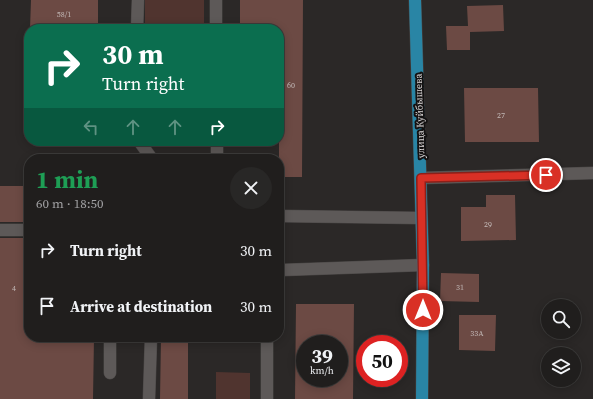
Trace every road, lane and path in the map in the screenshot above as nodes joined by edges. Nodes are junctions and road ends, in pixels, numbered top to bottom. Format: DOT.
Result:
graph roads {
  1 [pos="138,0"];
  2 [pos="216,0"];
  3 [pos="415,0"];
  4 [pos="137,24"];
  5 [pos="216,24"];
  6 [pos="593,174"];
  7 [pos="421,178"];
  8 [pos="284,216"];
  9 [pos="421,218"];
  10 [pos="0,230"];
  11 [pos="24,230"];
  12 [pos="423,265"];
  13 [pos="284,270"];
  14 [pos="110,342"];
  15 [pos="151,342"];
  16 [pos="267,342"];
  17 [pos="110,373"];
  18 [pos="149,399"];
  19 [pos="267,399"];
  20 [pos="422,399"];
  1 -- 4 [label="lane"];
  2 -- 5 [label="lane"];
  3 -- 7 [label="main road, улица Куйбышева"];
  6 -- 7 [label="lane"];
  7 -- 9 [label="main road, улица Куйбышева"];
  8 -- 9 [label="lane"];
  9 -- 12 [label="main road, улица Куйбышева"];
  10 -- 11 [label="lane"];
  12 -- 13 [label="lane"];
  12 -- 20 [label="main road, улица Куйбышева"];
  14 -- 17 [label="lane"];
  15 -- 18 [label="lane"];
  16 -- 19 [label="lane"];
}
